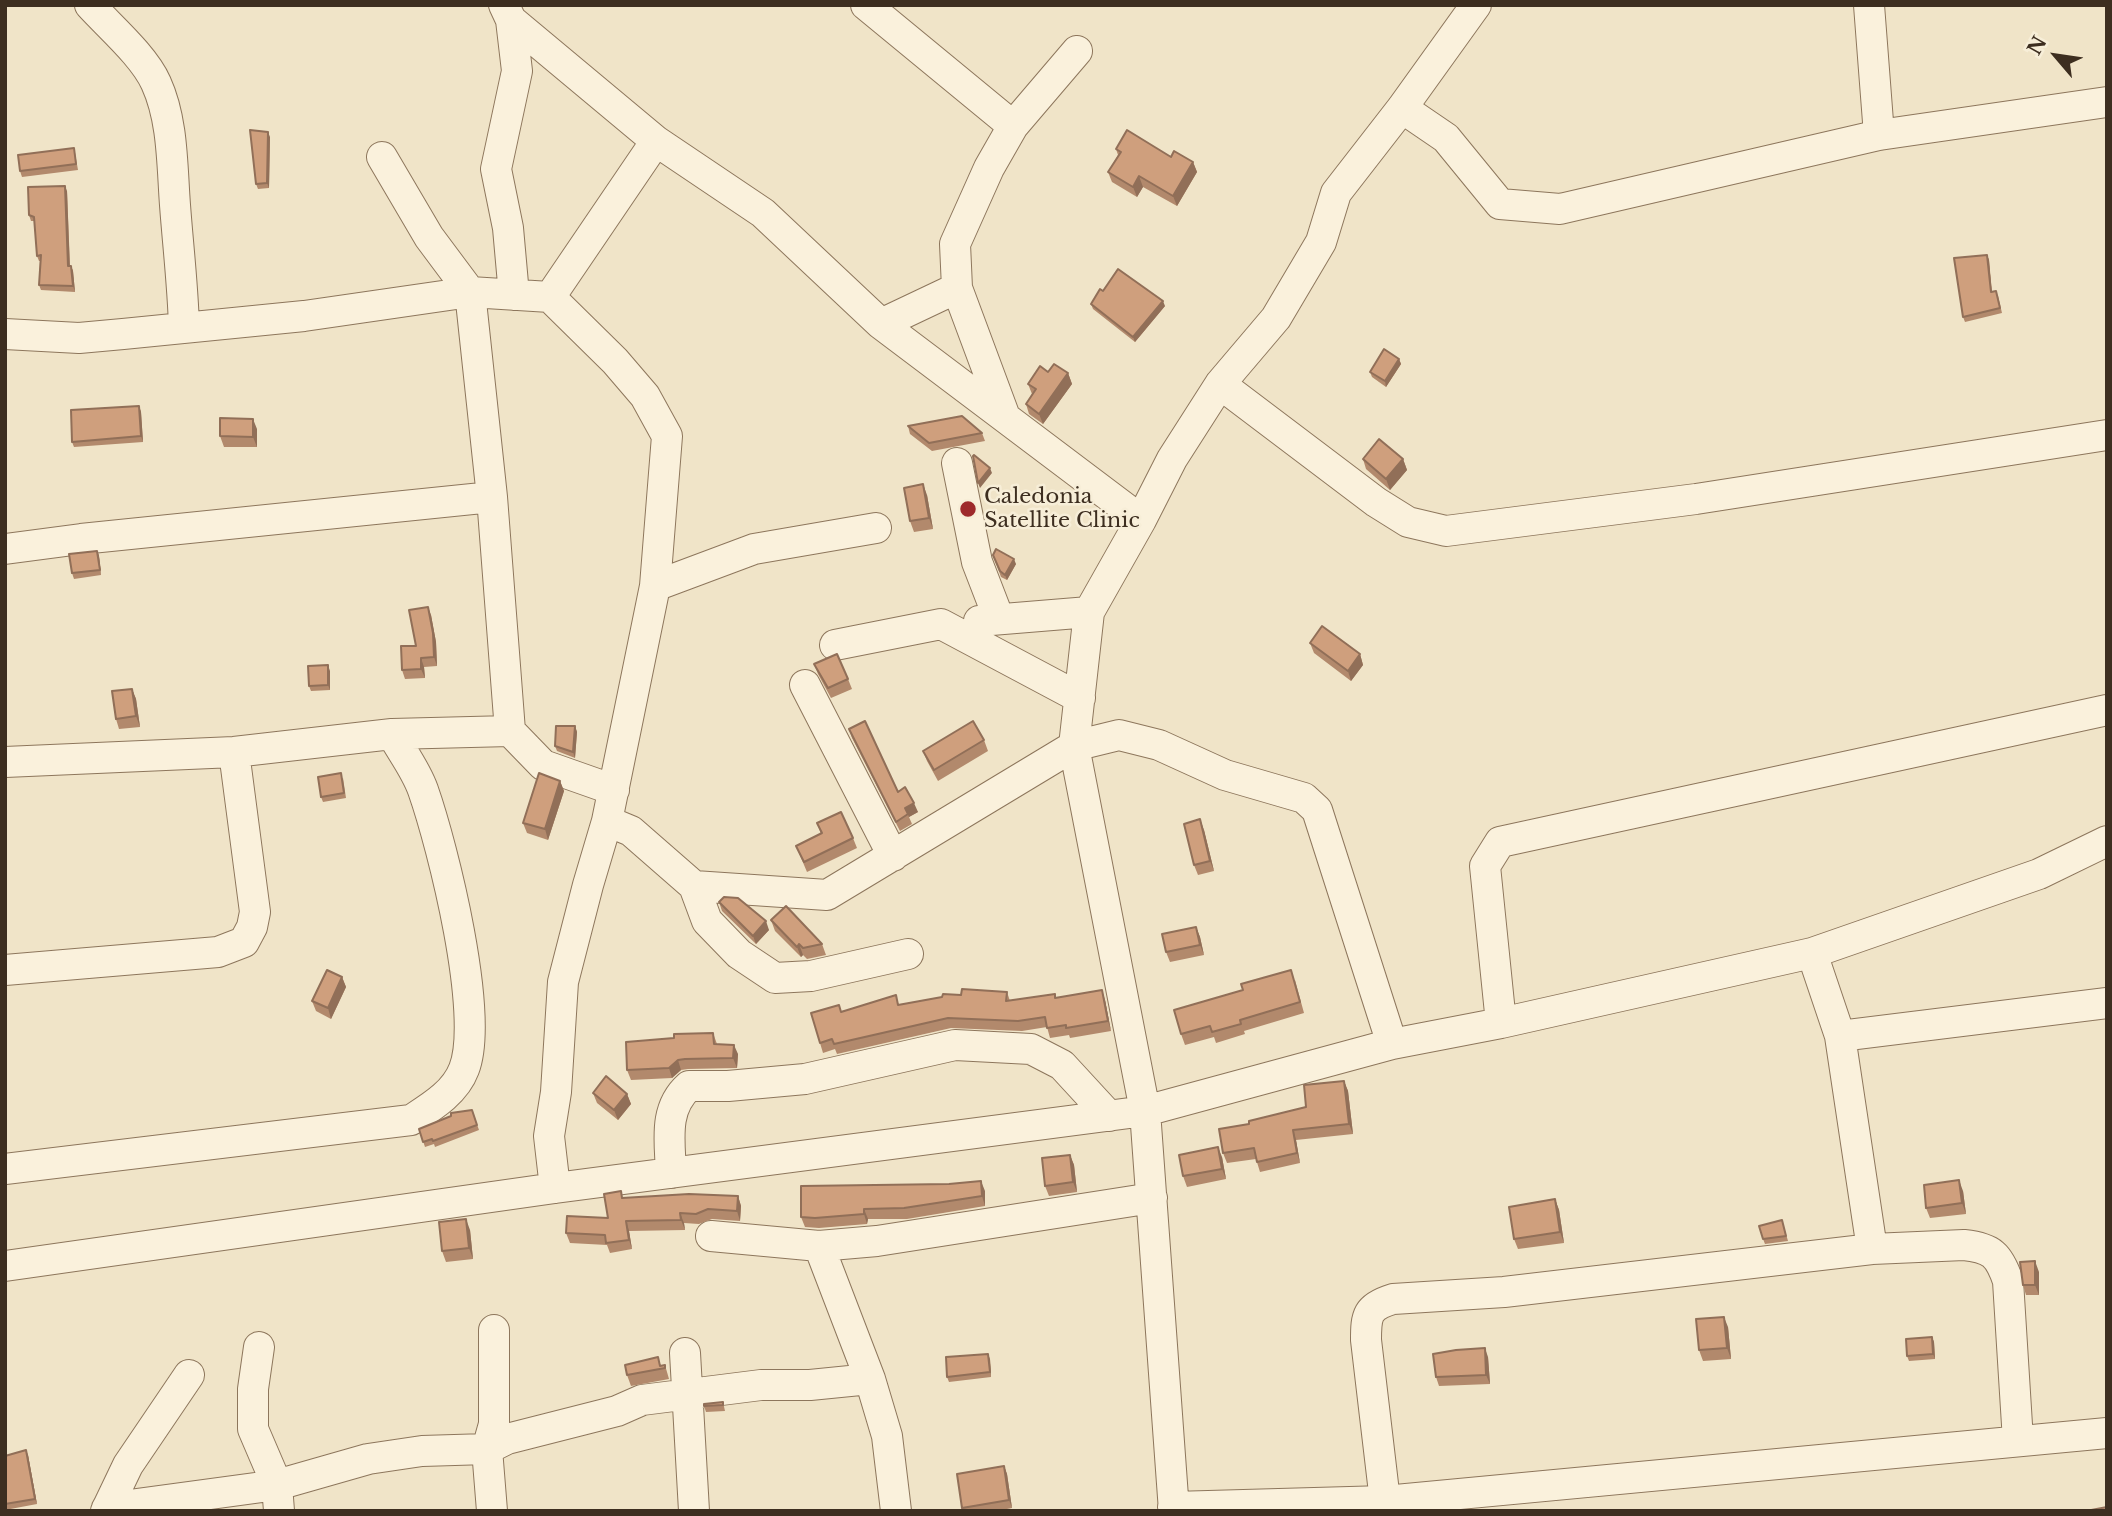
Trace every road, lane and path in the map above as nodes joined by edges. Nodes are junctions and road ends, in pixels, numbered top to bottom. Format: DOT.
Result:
graph roads {
  1 [pos="90,5"];
  2 [pos="866,5"];
  3 [pos="1476,5"];
  4 [pos="1869,5"];
  5 [pos="507,12"];
  6 [pos="1077,51"];
  7 [pos="2107,102"];
  8 [pos="1402,108"];
  9 [pos="1013,126"];
  10 [pos="1879,135"];
  11 [pos="656,141"];
  12 [pos="382,157"];
  13 [pos="957,288"];
  14 [pos="470,292"];
  15 [pos="514,295"];
  16 [pos="550,297"];
  17 [pos="881,324"];
  18 [pos="184,328"];
  19 [pos="5,334"];
  20 [pos="1220,384"];
  21 [pos="1005,417"];
  22 [pos="2107,435"];
  23 [pos="957,463"];
  24 [pos="492,497"];
  25 [pos="1141,520"];
  26 [pos="876,528"];
  27 [pos="5,549"];
  28 [pos="655,586"];
  29 [pos="1089,612"];
  30 [pos="999,619"];
  31 [pos="941,624"];
  32 [pos="835,645"];
  33 [pos="806,685"];
  34 [pos="1080,698"];
  35 [pos="2107,710"];
  36 [pos="510,731"];
  37 [pos="392,733"];
  38 [pos="1074,746"];
  39 [pos="234,752"];
  40 [pos="5,762"];
  41 [pos="614,790"];
  42 [pos="607,821"];
  43 [pos="2107,841"];
  44 [pos="893,856"];
  45 [pos="694,886"];
  46 [pos="1812,953"];
  47 [pos="908,954"];
  48 [pos="5,970"];
  49 [pos="2107,1003"];
  50 [pos="1502,1023"];
  51 [pos="1840,1036"];
  52 [pos="1392,1044"];
  53 [pos="1146,1111"];
  54 [pos="1110,1116"];
  55 [pos="5,1169"];
  56 [pos="671,1173"];
  57 [pos="555,1188"];
  58 [pos="1152,1198"];
  59 [pos="711,1236"];
  60 [pos="819,1246"];
  61 [pos="1872,1249"];
  62 [pos="5,1266"];
  63 [pos="494,1331"];
  64 [pos="259,1347"];
  65 [pos="685,1353"];
  66 [pos="189,1376"];
  67 [pos="870,1379"];
  68 [pos="687,1394"];
  69 [pos="2107,1433"];
  70 [pos="2018,1441"];
  71 [pos="487,1449"];
  72 [pos="278,1498"];
  73 [pos="1385,1501"];
  74 [pos="107,1509"];
  75 [pos="1173,1509"];
  76 [pos="492,1511"];
  77 [pos="694,1511"];
  78 [pos="895,1511"];
  1 -- 18 [label="street"];
  2 -- 9 [label="street"];
  3 -- 8 [label="street"];
  4 -- 10 [label="street"];
  5 -- 11 [label="street"];
  5 -- 15 [label="street"];
  6 -- 9 [label="street"];
  7 -- 10 [label="street"];
  8 -- 10 [label="street"];
  8 -- 20 [label="street"];
  9 -- 13 [label="street"];
  11 -- 16 [label="street"];
  11 -- 17 [label="street"];
  12 -- 14 [label="street"];
  13 -- 17 [label="street"];
  13 -- 21 [label="street"];
  14 -- 15 [label="street"];
  14 -- 18 [label="street"];
  14 -- 24 [label="street"];
  15 -- 16 [label="street"];
  16 -- 28 [label="street"];
  17 -- 21 [label="street"];
  18 -- 19 [label="street"];
  20 -- 22 [label="street"];
  20 -- 25 [label="street"];
  21 -- 25 [label="street"];
  23 -- 30 [label="street"];
  24 -- 27 [label="street"];
  24 -- 36 [label="street"];
  25 -- 29 [label="street"];
  26 -- 28 [label="street"];
  28 -- 41 [label="street"];
  29 -- 30 [label="street"];
  29 -- 34 [label="street"];
  30 -- 31 [label="street"];
  31 -- 32 [label="street"];
  31 -- 34 [label="street"];
  33 -- 44 [label="street"];
  34 -- 38 [label="street"];
  35 -- 50 [label="street"];
  36 -- 37 [label="street"];
  36 -- 41 [label="street"];
  37 -- 39 [label="street"];
  37 -- 55 [label="street"];
  38 -- 44 [label="street"];
  38 -- 52 [label="street"];
  38 -- 53 [label="street"];
  39 -- 40 [label="street"];
  39 -- 48 [label="street"];
  41 -- 42 [label="street"];
  42 -- 45 [label="street"];
  42 -- 57 [label="street"];
  43 -- 46 [label="street"];
  44 -- 45 [label="street"];
  45 -- 47 [label="street"];
  46 -- 50 [label="street"];
  46 -- 51 [label="street"];
  49 -- 51 [label="street"];
  50 -- 52 [label="street"];
  51 -- 61 [label="street"];
  52 -- 53 [label="street"];
  53 -- 54 [label="street"];
  53 -- 58 [label="street"];
  54 -- 56 [label="street"];
  54 -- 56 [label="street"];
  56 -- 57 [label="street"];
  57 -- 62 [label="street"];
  58 -- 60 [label="street"];
  58 -- 75 [label="street"];
  59 -- 60 [label="street"];
  60 -- 67 [label="street"];
  61 -- 70 [label="street"];
  61 -- 73 [label="street"];
  63 -- 71 [label="street"];
  64 -- 72 [label="street"];
  65 -- 68 [label="street"];
  66 -- 74 [label="street"];
  67 -- 68 [label="street"];
  67 -- 78 [label="street"];
  68 -- 71 [label="street"];
  68 -- 77 [label="street"];
  69 -- 70 [label="street"];
  70 -- 73 [label="street"];
  71 -- 72 [label="street"];
  71 -- 76 [label="street"];
  72 -- 74 [label="street"];
  73 -- 75 [label="street"];
}
